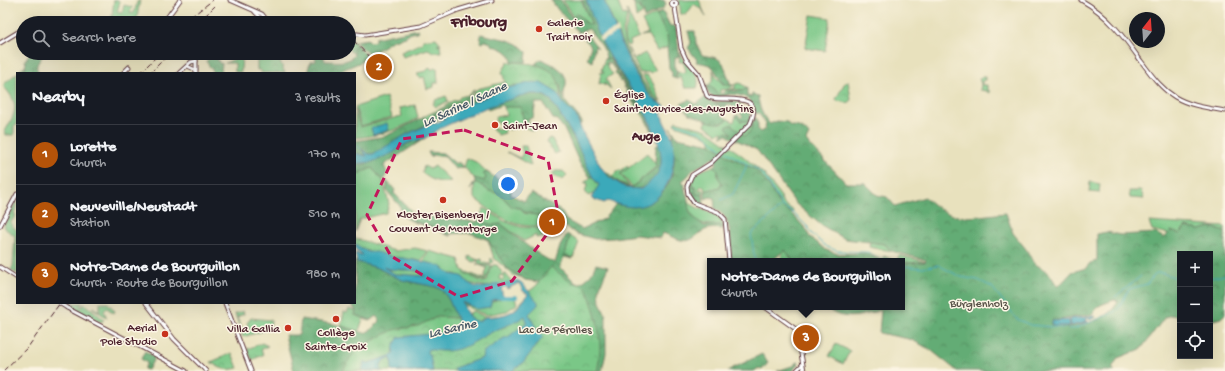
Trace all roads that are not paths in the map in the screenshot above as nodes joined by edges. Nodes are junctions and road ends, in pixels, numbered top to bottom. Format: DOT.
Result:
graph roads {
  1 [pos="180,0"];
  2 [pos="230,0"];
  3 [pos="492,0"];
  4 [pos="1081,0"];
  5 [pos="674,1"];
  6 [pos="168,16"];
  7 [pos="259,16"];
  8 [pos="16,32"];
  9 [pos="356,35"];
  10 [pos="0,43"];
  11 [pos="196,60"];
  12 [pos="187,66"];
  13 [pos="129,67"];
  14 [pos="196,71"];
  15 [pos="124,72"];
  16 [pos="180,72"];
  17 [pos="1225,111"];
  18 [pos="16,196"];
  19 [pos="0,226"];
  20 [pos="728,258"];
  21 [pos="0,268"];
  22 [pos="16,277"];
  23 [pos="61,304"];
  24 [pos="147,304"];
  25 [pos="225,304"];
  26 [pos="769,310"];
  27 [pos="802,365"];
  28 [pos="186,371"];
  29 [pos="206,371"];
  30 [pos="251,371"];
  31 [pos="796,371"];
  32 [pos="804,371"];
  1 -- 6 [label="main road"];
  2 -- 7 [label="main road"];
  3 -- 9 [label="main road"];
  4 -- 17 [label="main road"];
  5 -- 20 [label="main road"];
  8 -- 10 [label="main road"];
  11 -- 12 [label="main road"];
  11 -- 14 [label="main road"];
  12 -- 14 [label="street"];
  12 -- 16 [label="main road"];
  13 -- 15 [label="main road"];
  18 -- 19 [label="main road"];
  21 -- 22 [label="main road"];
  23 -- 28 [label="main road, bridge"];
  24 -- 29 [label="main road"];
  25 -- 30 [label="main road"];
  26 -- 27 [label="main road"];
  27 -- 31 [label="main road"];
  27 -- 32 [label="main road"];
}
